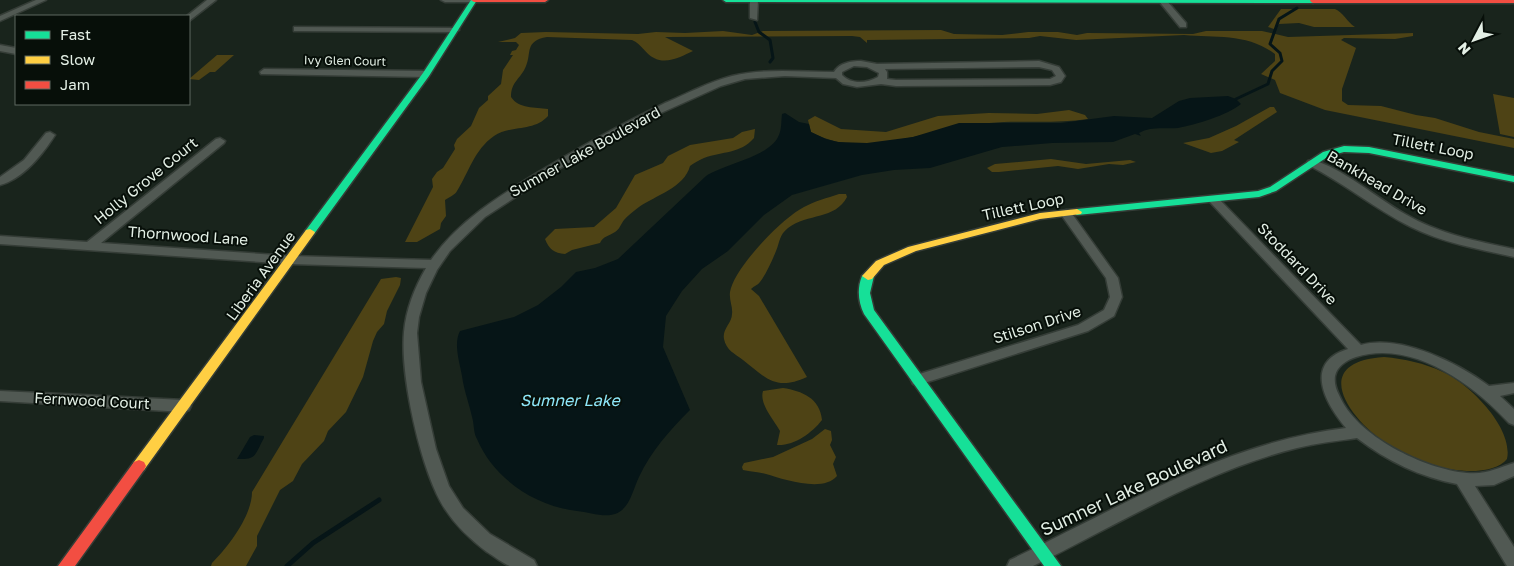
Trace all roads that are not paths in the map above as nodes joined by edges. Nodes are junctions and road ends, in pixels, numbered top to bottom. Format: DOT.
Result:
graph roads {
  1 [pos="42,0"];
  2 [pos="212,0"];
  3 [pos="445,0"];
  4 [pos="474,0"];
  5 [pos="545,0"];
  6 [pos="726,0"];
  7 [pos="754,0"];
  8 [pos="1033,0"];
  9 [pos="1162,1"];
  10 [pos="1415,1"];
  11 [pos="1514,1"];
  12 [pos="190,18"];
  13 [pos="754,18"];
  14 [pos="0,19"];
  15 [pos="1183,25"];
  16 [pos="297,29"];
  17 [pos="455,30"];
  18 [pos="0,48"];
  19 [pos="15,51"];
  20 [pos="876,67"];
  21 [pos="264,72"];
  22 [pos="426,74"];
  23 [pos="838,75"];
  24 [pos="880,81"];
  25 [pos="50,136"];
  26 [pos="220,140"];
  27 [pos="1312,163"];
  28 [pos="1514,179"];
  29 [pos="0,182"];
  30 [pos="1213,199"];
  31 [pos="1066,213"];
  32 [pos="0,240"];
  33 [pos="91,245"];
  34 [pos="1514,252"];
  35 [pos="291,260"];
  36 [pos="434,264"];
  37 [pos="1358,351"];
  38 [pos="918,380"];
  39 [pos="1514,388"];
  40 [pos="1488,392"];
  41 [pos="0,396"];
  42 [pos="184,406"];
  43 [pos="1512,415"];
  44 [pos="1358,432"];
  45 [pos="1514,469"];
  46 [pos="1462,479"];
  47 [pos="1048,559"];
  48 [pos="1514,562"];
  49 [pos="66,566"];
  50 [pos="528,566"];
  51 [pos="1016,566"];
  1 -- 14 [label="street"];
  2 -- 12 [label="street"];
  3 -- 4 [label="street"];
  4 -- 5 [label="street"];
  4 -- 17 [label="street, Liberia Avenue"];
  6 -- 7 [label="street"];
  7 -- 8 [label="street"];
  7 -- 13 [label="street"];
  8 -- 9 [label="street"];
  9 -- 10 [label="street"];
  9 -- 15 [label="street"];
  10 -- 11 [label="street"];
  16 -- 17 [label="street"];
  17 -- 22 [label="street, Liberia Avenue"];
  18 -- 19 [label="street"];
  20 -- 23 [label="street, Sumner Lake Boulevard"];
  20 -- 24 [label="street"];
  20 -- 24 [label="street, Sumner Lake Boulevard"];
  21 -- 22 [label="street, Ivy Glen Court"];
  22 -- 35 [label="street, Liberia Avenue"];
  23 -- 24 [label="street, Sumner Lake Boulevard"];
  23 -- 36 [label="street, Sumner Lake Boulevard"];
  25 -- 29 [label="street"];
  26 -- 33 [label="street, Holly Grove Court"];
  27 -- 28 [label="street, Tillett Loop"];
  27 -- 30 [label="street, Tillett Loop"];
  27 -- 34 [label="street, Bankhead Drive"];
  30 -- 31 [label="street, Tillett Loop"];
  30 -- 37 [label="street, Stoddard Drive"];
  31 -- 38 [label="street, Stilson Drive"];
  31 -- 38 [label="street, Tillett Loop"];
  32 -- 33 [label="street, Thornwood Lane"];
  33 -- 35 [label="street, Thornwood Lane"];
  35 -- 36 [label="street, Thornwood Lane"];
  35 -- 42 [label="street, Liberia Avenue"];
  36 -- 50 [label="street, Sumner Lake Boulevard"];
  37 -- 40 [label="street"];
  37 -- 44 [label="street"];
  38 -- 47 [label="street, Tillett Loop"];
  39 -- 40 [label="street"];
  40 -- 43 [label="street"];
  41 -- 42 [label="street, Fernwood Court"];
  42 -- 49 [label="street, Liberia Avenue"];
  44 -- 46 [label="street"];
  44 -- 47 [label="street, Sumner Lake Boulevard"];
  45 -- 46 [label="street"];
  46 -- 48 [label="street"];
  47 -- 51 [label="street, Sumner Lake Boulevard"];
}
